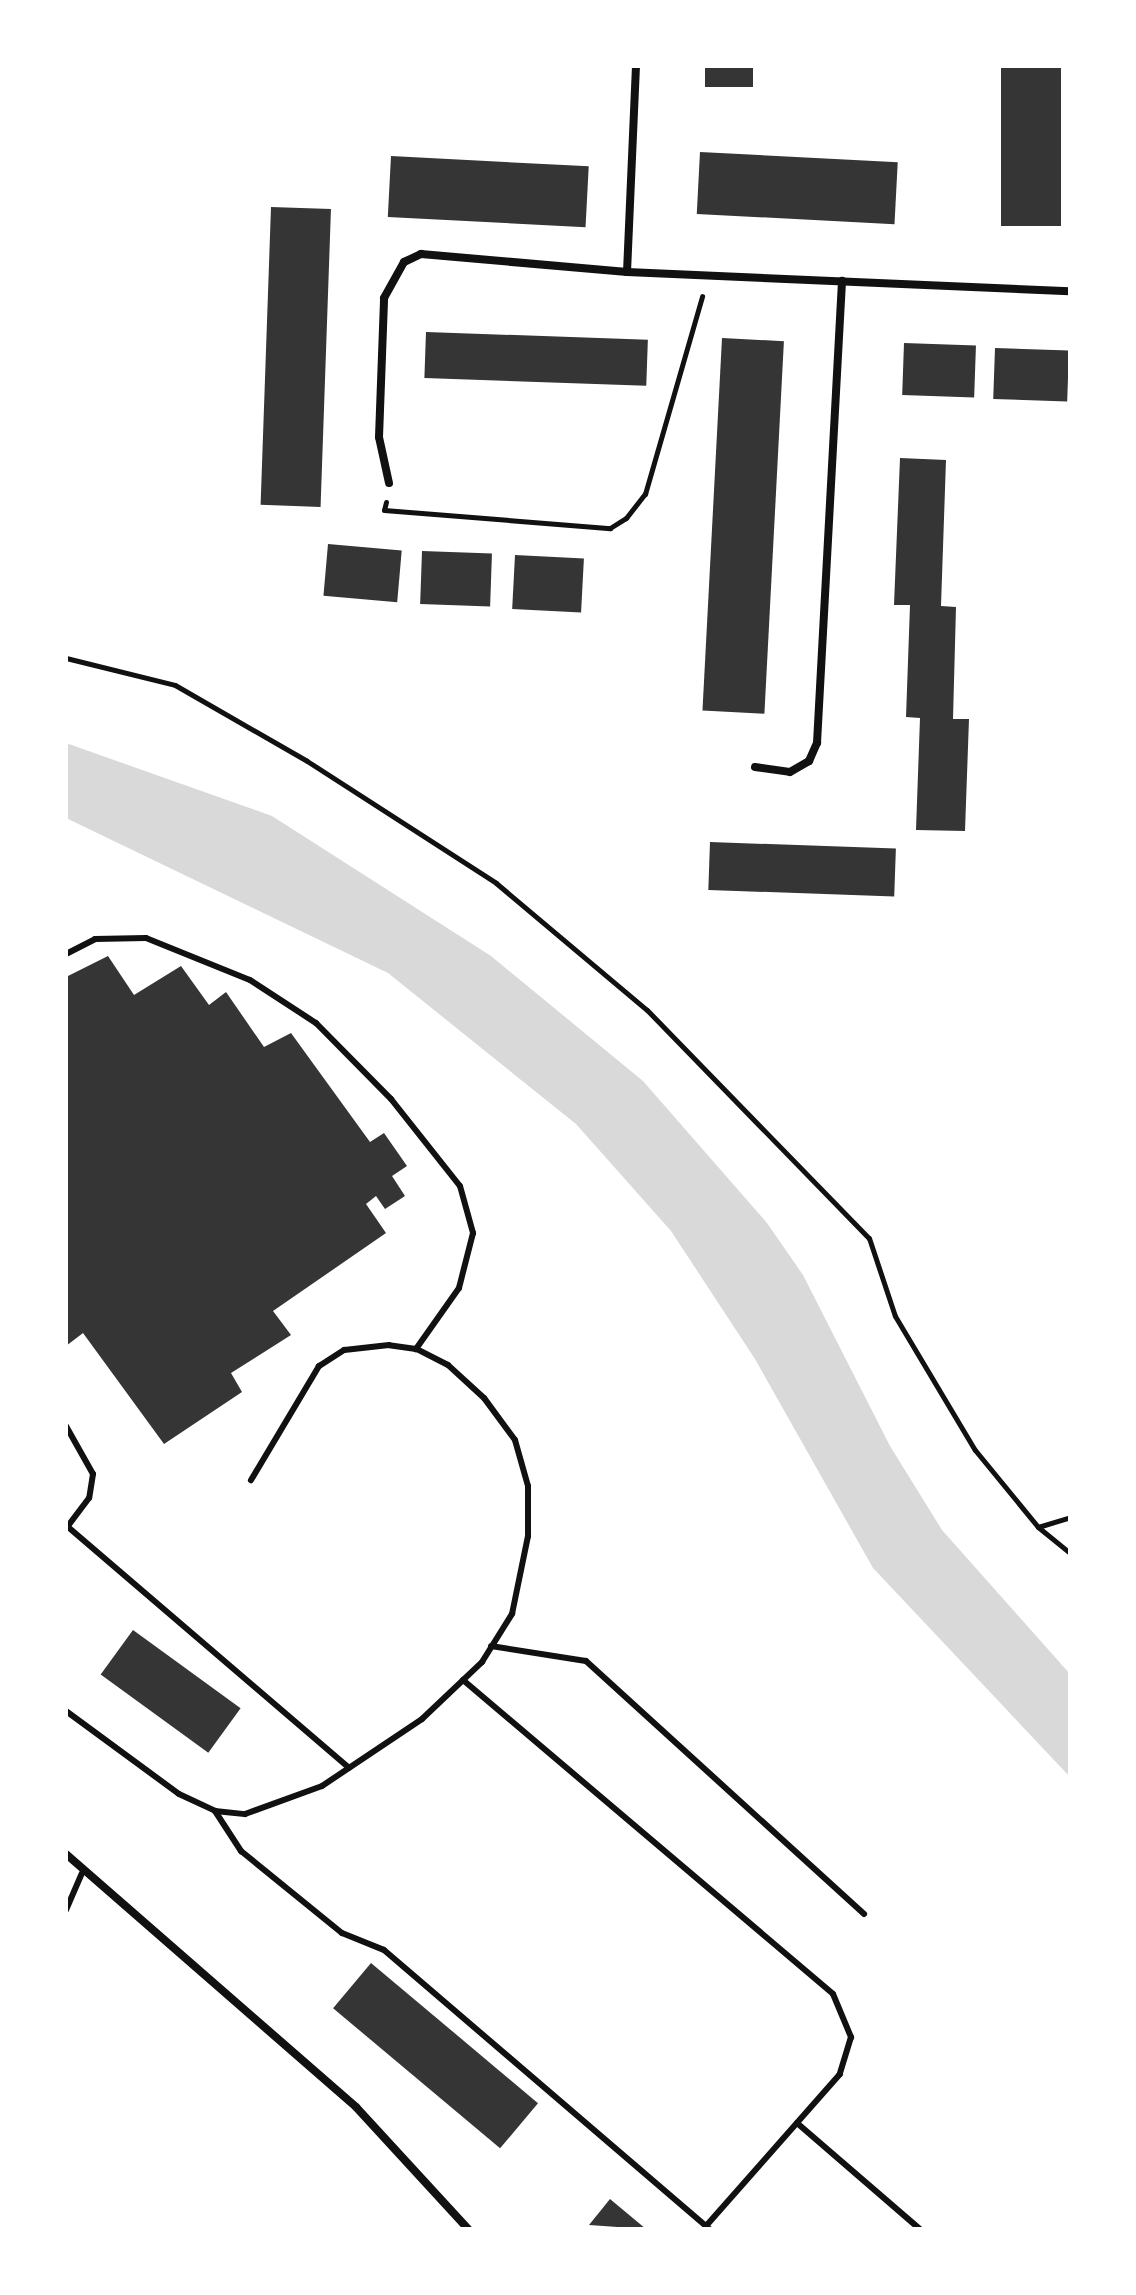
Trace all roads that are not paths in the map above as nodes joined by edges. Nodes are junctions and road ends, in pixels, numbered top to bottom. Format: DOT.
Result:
graph roads {
  1 [pos="636,66"];
  2 [pos="627,272"];
  3 [pos="842,281"];
  4 [pos="1070,291"];
  5 [pos="389,483"];
  6 [pos="755,767"];
  7 [pos="66,954"];
  8 [pos="416,1349"];
  9 [pos="66,1426"];
  10 [pos="251,1480"];
  11 [pos="67,1528"];
  12 [pos="491,1646"];
  13 [pos="463,1680"];
  14 [pos="66,1711"];
  15 [pos="349,1768"];
  16 [pos="215,1811"];
  17 [pos="66,1854"];
  18 [pos="82,1873"];
  19 [pos="66,1910"];
  20 [pos="864,1914"];
  21 [pos="797,2123"];
  22 [pos="708,2227"];
  23 [pos="468,2229"];
  24 [pos="920,2229"];
  1 -- 2 [label="street"];
  2 -- 3 [label="street"];
  2 -- 5 [label="street"];
  3 -- 4 [label="street"];
  3 -- 6 [label="street"];
  7 -- 8 [label="lane"];
  8 -- 10 [label="lane"];
  8 -- 12 [label="lane"];
  9 -- 11 [label="lane"];
  11 -- 15 [label="lane"];
  12 -- 13 [label="lane"];
  12 -- 20 [label="lane"];
  13 -- 15 [label="lane"];
  13 -- 21 [label="lane"];
  14 -- 16 [label="lane"];
  15 -- 16 [label="lane"];
  16 -- 22 [label="lane"];
  17 -- 18 [label="street"];
  18 -- 19 [label="lane"];
  18 -- 23 [label="street"];
  21 -- 22 [label="lane"];
  21 -- 24 [label="lane"];
}
